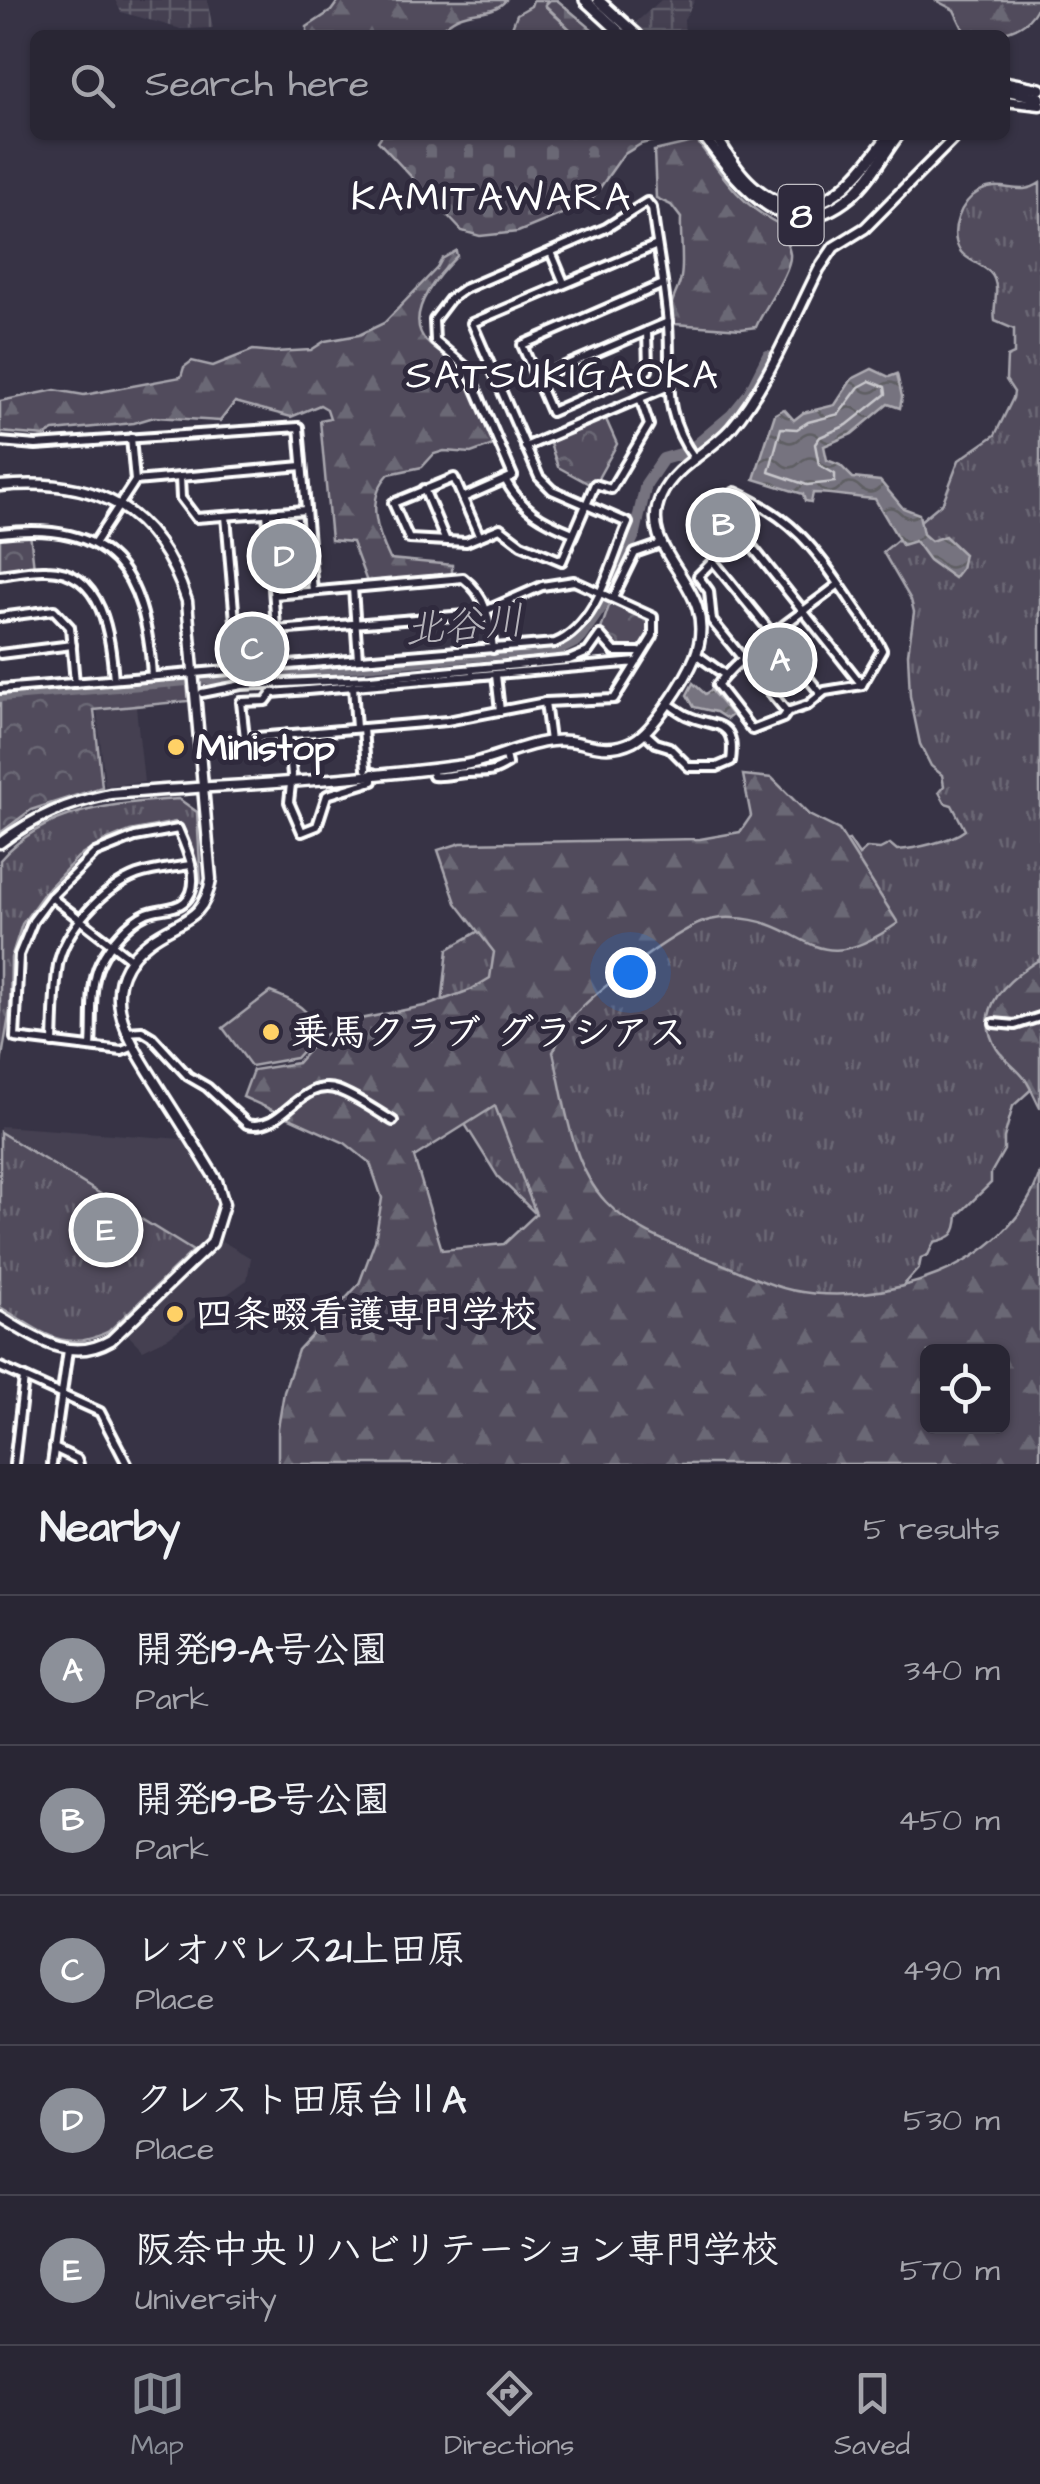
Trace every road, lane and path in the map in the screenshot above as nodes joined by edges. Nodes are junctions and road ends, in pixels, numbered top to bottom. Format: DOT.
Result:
graph roads {
  1 [pos="585,0"];
  2 [pos="598,0"];
  3 [pos="618,30"];
  4 [pos="631,30"];
  5 [pos="1010,83"];
  6 [pos="1040,89"];
  7 [pos="1010,92"];
  8 [pos="1010,101"];
  9 [pos="1040,101"];
  10 [pos="708,140"];
  11 [pos="719,140"];
  12 [pos="884,140"];
  13 [pos="894,140"];
  14 [pos="952,140"];
  15 [pos="657,244"];
  16 [pos="551,252"];
  17 [pos="564,283"];
  18 [pos="663,284"];
  19 [pos="668,322"];
  20 [pos="647,331"];
  21 [pos="537,378"];
  22 [pos="669,386"];
  23 [pos="640,398"];
  24 [pos="131,438"];
  25 [pos="0,442"];
  26 [pos="525,446"];
  27 [pos="695,458"];
  28 [pos="302,466"];
  29 [pos="180,477"];
  30 [pos="135,480"];
  31 [pos="506,481"];
  32 [pos="0,486"];
  33 [pos="424,490"];
  34 [pos="463,498"];
  35 [pos="586,504"];
  36 [pos="719,505"];
  37 [pos="120,506"];
  38 [pos="306,510"];
  39 [pos="267,513"];
  40 [pos="226,516"];
  41 [pos="0,533"];
  42 [pos="573,533"];
  43 [pos="479,535"];
  44 [pos="445,540"];
  45 [pos="95,542"];
  46 [pos="661,544"];
  47 [pos="713,560"];
  48 [pos="0,575"];
  49 [pos="839,584"];
  50 [pos="353,588"];
  51 [pos="599,591"];
  52 [pos="314,592"];
  53 [pos="274,595"];
  54 [pos="613,598"];
  55 [pos="488,610"];
  56 [pos="804,612"];
  57 [pos="0,617"];
  58 [pos="356,624"];
  59 [pos="276,630"];
  60 [pos="774,636"];
  61 [pos="72,646"];
  62 [pos="493,649"];
  63 [pos="639,652"];
  64 [pos="0,654"];
  65 [pos="696,654"];
  66 [pos="358,658"];
  67 [pos="743,660"];
  68 [pos="637,662"];
  69 [pos="279,664"];
  70 [pos="239,668"];
  71 [pos="194,673"];
  72 [pos="152,675"];
  73 [pos="496,675"];
  74 [pos="725,675"];
  75 [pos="114,678"];
  76 [pos="75,683"];
  77 [pos="862,684"];
  78 [pos="354,686"];
  79 [pos="0,689"];
  80 [pos="198,691"];
  81 [pos="820,694"];
  82 [pos="545,702"];
  83 [pos="666,703"];
  84 [pos="500,711"];
  85 [pos="787,712"];
  86 [pos="359,728"];
  87 [pos="645,732"];
  88 [pos="288,734"];
  89 [pos="550,741"];
  90 [pos="370,771"];
  91 [pos="336,776"];
  92 [pos="292,780"];
  93 [pos="204,787"];
  94 [pos="340,788"];
  95 [pos="0,843"];
  96 [pos="190,864"];
  97 [pos="51,897"];
  98 [pos="81,920"];
  99 [pos="112,944"];
  100 [pos="132,960"];
  101 [pos="1040,1018"];
  102 [pos="994,1023"];
  103 [pos="125,1032"];
  104 [pos="53,1042"];
  105 [pos="134,1046"];
  106 [pos="91,1047"];
  107 [pos="393,1121"];
  108 [pos="0,1317"];
  109 [pos="68,1350"];
  110 [pos="0,1367"];
  111 [pos="24,1378"];
  112 [pos="62,1396"];
  113 [pos="54,1448"];
  114 [pos="14,1464"];
  115 [pos="52,1464"];
  116 [pos="79,1464"];
  117 [pos="127,1464"];
  1 -- 3 [label="main road"];
  2 -- 4 [label="main road"];
  5 -- 6 [label="main road"];
  7 -- 9 [label="main road"];
  8 -- 9 [label="main road"];
  10 -- 13 [label="main road, 8"];
  11 -- 12 [label="main road, 8"];
  14 -- 27 [label="main road"];
  15 -- 16 [label="street"];
  15 -- 17 [label="street"];
  15 -- 18 [label="street"];
  16 -- 17 [label="street"];
  16 -- 31 [label="street"];
  17 -- 26 [label="street"];
  18 -- 19 [label="street"];
  18 -- 21 [label="street"];
  19 -- 20 [label="street"];
  19 -- 22 [label="street"];
  20 -- 21 [label="street"];
  20 -- 21 [label="street"];
  22 -- 23 [label="street"];
  22 -- 27 [label="street"];
  23 -- 26 [label="street"];
  23 -- 35 [label="street"];
  24 -- 25 [label="street"];
  24 -- 28 [label="street"];
  24 -- 30 [label="street"];
  26 -- 35 [label="street"];
  27 -- 46 [label="main road"];
  28 -- 29 [label="street"];
  28 -- 38 [label="street"];
  29 -- 30 [label="street"];
  29 -- 40 [label="street"];
  30 -- 37 [label="street"];
  31 -- 34 [label="street"];
  31 -- 42 [label="street"];
  32 -- 37 [label="main road"];
  33 -- 34 [label="street"];
  33 -- 44 [label="street"];
  33 -- 44 [label="street"];
  34 -- 43 [label="street"];
  35 -- 42 [label="street"];
  35 -- 51 [label="street"];
  36 -- 47 [label="street"];
  36 -- 49 [label="street"];
  36 -- 56 [label="street"];
  37 -- 45 [label="street"];
  37 -- 71 [label="main road"];
  38 -- 39 [label="street"];
  38 -- 52 [label="street"];
  39 -- 40 [label="street"];
  39 -- 53 [label="street"];
  40 -- 70 [label="street"];
  41 -- 45 [label="street"];
  42 -- 43 [label="street"];
  43 -- 44 [label="street"];
  45 -- 72 [label="street"];
  46 -- 54 [label="street"];
  46 -- 65 [label="main road"];
  47 -- 60 [label="street"];
  47 -- 67 [label="street"];
  48 -- 75 [label="street"];
  49 -- 56 [label="street"];
  49 -- 77 [label="street"];
  50 -- 52 [label="street"];
  50 -- 55 [label="street"];
  50 -- 58 [label="street"];
  51 -- 54 [label="street"];
  51 -- 55 [label="street"];
  51 -- 62 [label="street"];
  52 -- 53 [label="street"];
  53 -- 59 [label="street"];
  54 -- 68 [label="street"];
  55 -- 58 [label="street"];
  55 -- 62 [label="street"];
  56 -- 60 [label="street"];
  56 -- 77 [label="street"];
  57 -- 61 [label="street"];
  58 -- 59 [label="street"];
  58 -- 66 [label="street"];
  59 -- 69 [label="street"];
  60 -- 67 [label="street"];
  60 -- 81 [label="street"];
  61 -- 64 [label="street"];
  61 -- 76 [label="street"];
  62 -- 66 [label="street"];
  63 -- 80 [label="street"];
  65 -- 74 [label="street"];
  65 -- 83 [label="main road"];
  66 -- 69 [label="street"];
  67 -- 74 [label="street"];
  67 -- 85 [label="street"];
  68 -- 73 [label="street"];
  68 -- 82 [label="street"];
  69 -- 70 [label="street"];
  70 -- 71 [label="street"];
  71 -- 72 [label="street"];
  71 -- 80 [label="main road"];
  72 -- 75 [label="street"];
  73 -- 78 [label="street"];
  73 -- 84 [label="street"];
  74 -- 85 [label="street"];
  75 -- 76 [label="street"];
  76 -- 79 [label="street"];
  77 -- 81 [label="street"];
  78 -- 86 [label="street"];
  78 -- 88 [label="street"];
  80 -- 93 [label="main road"];
  81 -- 85 [label="street"];
  82 -- 84 [label="street"];
  82 -- 89 [label="street"];
  83 -- 87 [label="main road"];
  83 -- 87 [label="street"];
  84 -- 86 [label="street"];
  86 -- 88 [label="street"];
  86 -- 90 [label="street"];
  87 -- 89 [label="main road"];
  88 -- 92 [label="street"];
  89 -- 90 [label="main road"];
  90 -- 91 [label="main road"];
  90 -- 94 [label="street"];
  91 -- 92 [label="main road"];
  91 -- 94 [label="street"];
  92 -- 93 [label="main road"];
  92 -- 94 [label="street"];
  93 -- 95 [label="main road"];
  93 -- 100 [label="main road"];
  96 -- 97 [label="street"];
  96 -- 98 [label="street"];
  96 -- 99 [label="street"];
  97 -- 98 [label="street"];
  97 -- 104 [label="street"];
  98 -- 99 [label="street"];
  98 -- 104 [label="street"];
  99 -- 100 [label="street"];
  99 -- 106 [label="street"];
  100 -- 103 [label="main road"];
  101 -- 102 [label="street"];
  103 -- 105 [label="main road"];
  103 -- 107 [label="street"];
  104 -- 106 [label="street"];
  105 -- 106 [label="street"];
  105 -- 109 [label="main road"];
  108 -- 109 [label="main road"];
  109 -- 112 [label="street"];
  110 -- 111 [label="street"];
  111 -- 112 [label="street"];
  111 -- 114 [label="street"];
  112 -- 113 [label="street"];
  112 -- 117 [label="street"];
  113 -- 115 [label="street"];
  113 -- 116 [label="street"];
}
